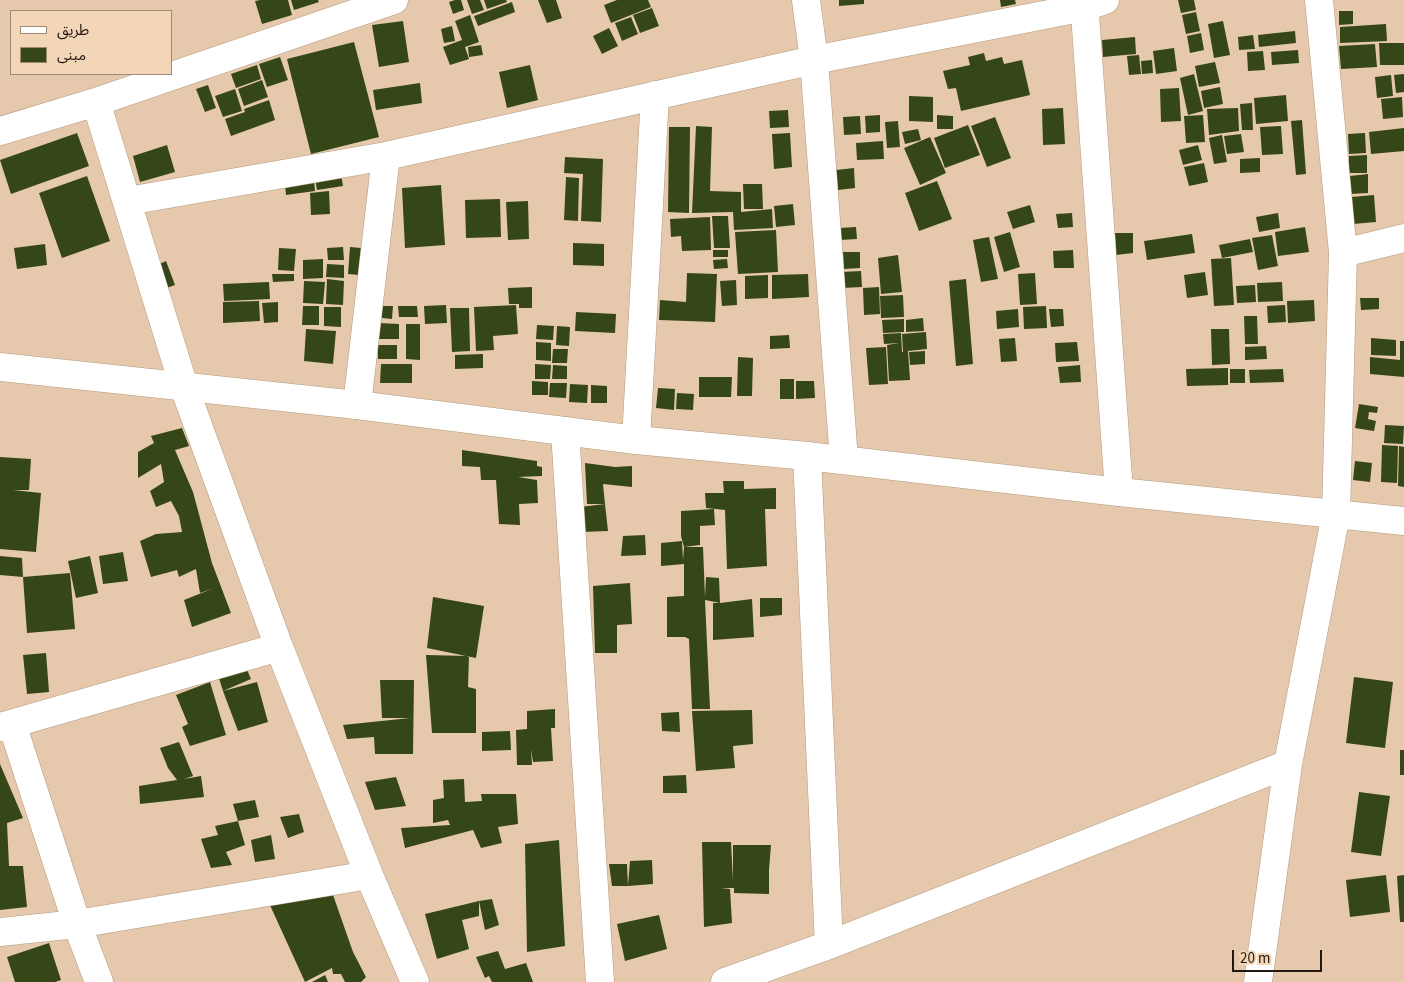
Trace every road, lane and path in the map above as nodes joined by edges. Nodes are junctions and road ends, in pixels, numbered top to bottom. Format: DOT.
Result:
graph roads {
  1 [pos="394,0"];
  2 [pos="806,0"];
  3 [pos="1319,0"];
  4 [pos="1091,2"];
  5 [pos="814,60"];
  6 [pos="655,95"];
  7 [pos="96,102"];
  8 [pos="0,131"];
  9 [pos="386,156"];
  10 [pos="128,201"];
  11 [pos="1404,238"];
  12 [pos="1342,253"];
  13 [pos="0,367"];
  14 [pos="184,386"];
  15 [pos="357,405"];
  16 [pos="565,431"];
  17 [pos="636,440"];
  18 [pos="807,456"];
  19 [pos="844,460"];
  20 [pos="1119,492"];
  21 [pos="1336,514"];
  22 [pos="1404,521"];
  23 [pos="279,647"];
  24 [pos="6,725"];
  25 [pos="1288,764"];
  26 [pos="369,875"];
  27 [pos="77,924"];
  28 [pos="0,932"];
  29 [pos="829,945"];
  30 [pos="782,972"];
  31 [pos="99,982"];
  32 [pos="414,982"];
  33 [pos="600,982"];
  34 [pos="725,982"];
  35 [pos="1258,982"];
  1 -- 7 [label="street"];
  2 -- 5 [label="street"];
  3 -- 12 [label="street"];
  4 -- 5 [label="street"];
  4 -- 20 [label="street"];
  5 -- 6 [label="street"];
  5 -- 19 [label="street"];
  6 -- 9 [label="street"];
  6 -- 17 [label="street"];
  7 -- 8 [label="street"];
  7 -- 10 [label="street"];
  9 -- 10 [label="street"];
  9 -- 15 [label="street"];
  10 -- 14 [label="street"];
  11 -- 12 [label="street"];
  12 -- 21 [label="street"];
  13 -- 14 [label="street"];
  14 -- 15 [label="street"];
  14 -- 23 [label="street"];
  15 -- 16 [label="street"];
  16 -- 17 [label="street"];
  16 -- 33 [label="street"];
  17 -- 18 [label="street"];
  18 -- 19 [label="street"];
  18 -- 29 [label="street"];
  19 -- 20 [label="street"];
  20 -- 21 [label="street"];
  21 -- 22 [label="street"];
  21 -- 25 [label="street"];
  23 -- 24 [label="street"];
  23 -- 26 [label="street"];
  24 -- 27 [label="street"];
  25 -- 29 [label="street"];
  25 -- 35 [label="street"];
  26 -- 27 [label="street"];
  26 -- 32 [label="street"];
  27 -- 28 [label="street"];
  27 -- 31 [label="street"];
  29 -- 30 [label="street"];
  30 -- 34 [label="street"];
}
